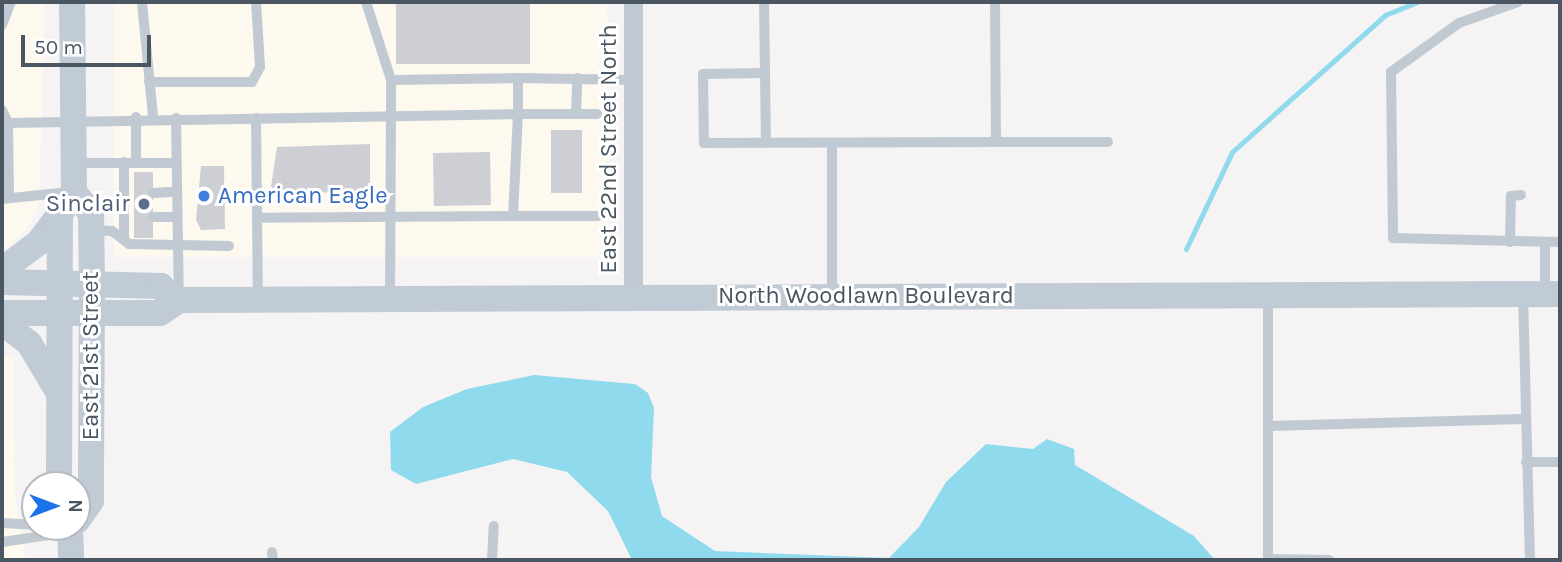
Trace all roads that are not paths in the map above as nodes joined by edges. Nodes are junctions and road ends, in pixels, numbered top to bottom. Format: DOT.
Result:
graph roads {
  1 [pos="11,2"];
  2 [pos="72,2"];
  3 [pos="142,2"];
  4 [pos="256,2"];
  5 [pos="366,2"];
  6 [pos="633,2"];
  7 [pos="764,2"];
  8 [pos="995,2"];
  9 [pos="1518,2"];
  10 [pos="2,25"];
  11 [pos="765,73"];
  12 [pos="518,78"];
  13 [pos="577,78"];
  14 [pos="391,80"];
  15 [pos="633,80"];
  16 [pos="149,82"];
  17 [pos="2,110"];
  18 [pos="518,114"];
  19 [pos="576,114"];
  20 [pos="597,114"];
  21 [pos="136,117"];
  22 [pos="153,117"];
  23 [pos="176,118"];
  24 [pos="256,118"];
  25 [pos="390,119"];
  26 [pos="73,122"];
  27 [pos="8,123"];
  28 [pos="832,142"];
  29 [pos="996,142"];
  30 [pos="1108,142"];
  31 [pos="766,143"];
  32 [pos="124,162"];
  33 [pos="136,162"];
  34 [pos="74,163"];
  35 [pos="175,163"];
  36 [pos="175,192"];
  37 [pos="153,193"];
  38 [pos="1521,195"];
  39 [pos="5,197"];
  40 [pos="67,203"];
  41 [pos="513,216"];
  42 [pos="598,216"];
  43 [pos="153,217"];
  44 [pos="176,217"];
  45 [pos="390,217"];
  46 [pos="257,218"];
  47 [pos="91,230"];
  48 [pos="124,240"];
  49 [pos="1510,242"];
  50 [pos="1545,242"];
  51 [pos="1560,242"];
  52 [pos="175,245"];
  53 [pos="229,246"];
  54 [pos="2,270"];
  55 [pos="2,282"];
  56 [pos="60,284"];
  57 [pos="92,284"];
  58 [pos="1268,293"];
  59 [pos="1543,294"];
  60 [pos="832,296"];
  61 [pos="633,297"];
  62 [pos="258,299"];
  63 [pos="390,299"];
  64 [pos="176,300"];
  65 [pos="2,313"];
  66 [pos="60,313"];
  67 [pos="91,313"];
  68 [pos="2,322"];
  69 [pos="60,394"];
  70 [pos="1524,419"];
  71 [pos="1269,426"];
  72 [pos="1526,462"];
  73 [pos="1560,462"];
  74 [pos="59,471"];
  75 [pos="91,471"];
  76 [pos="2,523"];
  77 [pos="21,525"];
  78 [pos="494,526"];
  79 [pos="21,538"];
  80 [pos="72,541"];
  81 [pos="2,542"];
  82 [pos="1268,559"];
  83 [pos="71,560"];
  84 [pos="492,560"];
  85 [pos="1329,560"];
  86 [pos="1530,560"];
  1 -- 10 [label="lane"];
  2 -- 26 [label="main road"];
  3 -- 16 [label="lane"];
  4 -- 16 [label="lane"];
  5 -- 14 [label="lane"];
  6 -- 15 [label="street, East 22nd Street North"];
  7 -- 11 [label="lane"];
  8 -- 29 [label="lane"];
  9 -- 49 [label="lane"];
  11 -- 31 [label="lane"];
  11 -- 31 [label="lane"];
  12 -- 13 [label="lane"];
  12 -- 14 [label="lane"];
  12 -- 18 [label="lane"];
  13 -- 15 [label="lane"];
  13 -- 19 [label="lane"];
  14 -- 25 [label="lane"];
  15 -- 61 [label="street, East 22nd Street North"];
  16 -- 22 [label="lane"];
  17 -- 27 [label="lane"];
  18 -- 19 [label="lane"];
  18 -- 25 [label="lane"];
  18 -- 41 [label="lane"];
  19 -- 20 [label="lane"];
  21 -- 22 [label="lane"];
  21 -- 26 [label="lane"];
  21 -- 33 [label="lane"];
  22 -- 23 [label="lane"];
  23 -- 24 [label="lane"];
  23 -- 35 [label="lane"];
  24 -- 25 [label="lane"];
  24 -- 46 [label="lane"];
  25 -- 45 [label="lane"];
  26 -- 27 [label="lane"];
  26 -- 34 [label="main road"];
  27 -- 39 [label="lane"];
  28 -- 29 [label="lane"];
  28 -- 31 [label="lane"];
  28 -- 60 [label="lane"];
  29 -- 30 [label="lane"];
  32 -- 33 [label="lane"];
  32 -- 34 [label="lane"];
  32 -- 48 [label="lane"];
  33 -- 35 [label="lane"];
  34 -- 40 [label="main road"];
  35 -- 36 [label="lane"];
  36 -- 37 [label="lane"];
  36 -- 44 [label="lane"];
  38 -- 49 [label="lane"];
  39 -- 40 [label="lane"];
  40 -- 47 [label="main road, East 21st Street"];
  40 -- 54 [label="main road"];
  40 -- 56 [label="main road"];
  41 -- 42 [label="lane"];
  41 -- 45 [label="lane"];
  43 -- 44 [label="lane"];
  44 -- 52 [label="lane"];
  45 -- 46 [label="lane"];
  45 -- 63 [label="lane"];
  46 -- 62 [label="lane"];
  47 -- 48 [label="lane"];
  47 -- 57 [label="main road, East 21st Street"];
  48 -- 52 [label="lane"];
  49 -- 50 [label="lane"];
  50 -- 51 [label="lane"];
  50 -- 59 [label="lane"];
  52 -- 53 [label="lane"];
  52 -- 64 [label="lane"];
  55 -- 56 [label="main road, North Woodlawn Boulevard"];
  56 -- 57 [label="main road, North Woodlawn Boulevard"];
  56 -- 66 [label="main road"];
  57 -- 64 [label="main road, North Woodlawn Boulevard"];
  57 -- 67 [label="main road, East 21st Street"];
  58 -- 59 [label="main road, North Woodlawn Boulevard"];
  58 -- 60 [label="main road, North Woodlawn Boulevard"];
  58 -- 71 [label="lane"];
  59 -- 70 [label="lane"];
  60 -- 61 [label="main road, North Woodlawn Boulevard"];
  61 -- 63 [label="main road, North Woodlawn Boulevard"];
  62 -- 63 [label="main road, North Woodlawn Boulevard"];
  62 -- 64 [label="main road, North Woodlawn Boulevard"];
  64 -- 67 [label="main road, North Woodlawn Boulevard"];
  65 -- 66 [label="main road, North Woodlawn Boulevard"];
  66 -- 67 [label="main road, North Woodlawn Boulevard"];
  66 -- 69 [label="main road"];
  67 -- 75 [label="main road, East 21st Street"];
  68 -- 69 [label="main road"];
  69 -- 74 [label="main road"];
  70 -- 71 [label="lane"];
  70 -- 72 [label="lane"];
  71 -- 82 [label="lane"];
  72 -- 73 [label="lane"];
  72 -- 86 [label="lane"];
  76 -- 77 [label="lane"];
  78 -- 84 [label="lane"];
  79 -- 81 [label="lane"];
  80 -- 83 [label="main road"];
  82 -- 85 [label="lane"];
}
